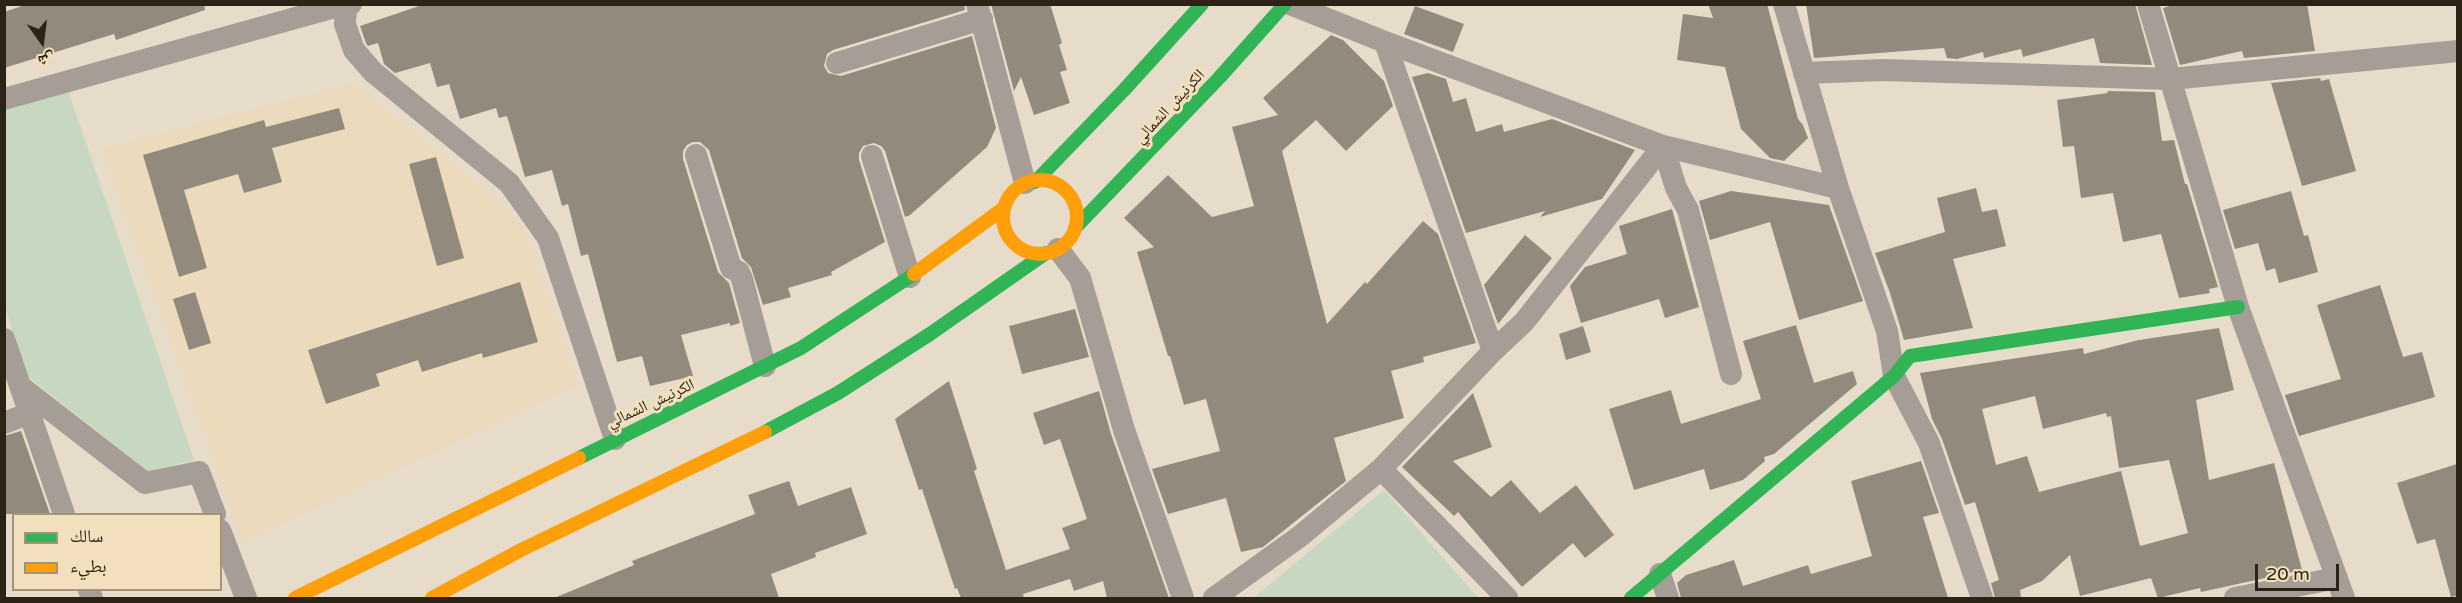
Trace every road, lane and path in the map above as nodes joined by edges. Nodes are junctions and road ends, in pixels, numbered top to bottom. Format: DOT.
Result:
graph roads {
  1 [pos="1285,4"];
  2 [pos="1290,4"];
  3 [pos="1784,4"];
  4 [pos="2148,4"];
  5 [pos="347,5"];
  6 [pos="1201,5"];
  7 [pos="979,12"];
  8 [pos="1385,42"];
  9 [pos="2457,51"];
  10 [pos="837,63"];
  11 [pos="1804,73"];
  12 [pos="2171,79"];
  13 [pos="4,99"];
  14 [pos="1663,146"];
  15 [pos="696,155"];
  16 [pos="872,156"];
  17 [pos="1030,183"];
  18 [pos="1838,188"];
  19 [pos="1004,208"];
  20 [pos="1075,228"];
  21 [pos="1052,251"];
  22 [pos="910,277"];
  23 [pos="2238,307"];
  24 [pos="4,339"];
  25 [pos="1492,351"];
  26 [pos="765,366"];
  27 [pos="1731,374"];
  28 [pos="1894,376"];
  29 [pos="21,387"];
  30 [pos="30,413"];
  31 [pos="4,423"];
  32 [pos="615,439"];
  33 [pos="1381,469"];
  34 [pos="64,513"];
  35 [pos="215,513"];
  36 [pos="222,535"];
  37 [pos="1660,574"];
  38 [pos="2340,588"];
  39 [pos="246,598"];
  40 [pos="295,598"];
  41 [pos="432,598"];
  42 [pos="1183,598"];
  43 [pos="1214,598"];
  44 [pos="1507,598"];
  45 [pos="1631,598"];
  46 [pos="1668,598"];
  47 [pos="1982,598"];
  48 [pos="2235,598"];
  1 -- 20 [label="main road, الكرنيش الشمالي"];
  2 -- 8 [label="street"];
  3 -- 11 [label="street"];
  4 -- 12 [label="street"];
  5 -- 13 [label="street"];
  5 -- 32 [label="street"];
  6 -- 17 [label="main road"];
  7 -- 10 [label="street"];
  7 -- 17 [label="street"];
  8 -- 14 [label="street"];
  8 -- 25 [label="street"];
  9 -- 12 [label="street"];
  11 -- 12 [label="street"];
  11 -- 18 [label="street"];
  12 -- 23 [label="street"];
  14 -- 18 [label="street"];
  14 -- 25 [label="street"];
  14 -- 27 [label="street"];
  15 -- 26 [label="street"];
  16 -- 22 [label="street"];
  17 -- 19 [label="main road"];
  17 -- 20 [label="main road"];
  18 -- 28 [label="street"];
  19 -- 21 [label="main road"];
  19 -- 22 [label="main road, الكرنيش الشمالي"];
  20 -- 21 [label="main road"];
  21 -- 41 [label="main road"];
  21 -- 42 [label="street"];
  22 -- 26 [label="main road, الكرنيش الشمالي"];
  23 -- 28 [label="main road"];
  23 -- 38 [label="street"];
  24 -- 29 [label="street"];
  25 -- 33 [label="street"];
  26 -- 32 [label="main road, الكرنيش الشمالي"];
  28 -- 37 [label="main road"];
  28 -- 47 [label="street"];
  29 -- 30 [label="street"];
  29 -- 35 [label="street"];
  30 -- 31 [label="street"];
  30 -- 34 [label="street"];
  32 -- 40 [label="main road, الكرنيش الشمالي"];
  33 -- 43 [label="street"];
  33 -- 44 [label="street"];
  36 -- 39 [label="street"];
  37 -- 45 [label="main road"];
  37 -- 46 [label="street"];
  38 -- 48 [label="street"];
}
